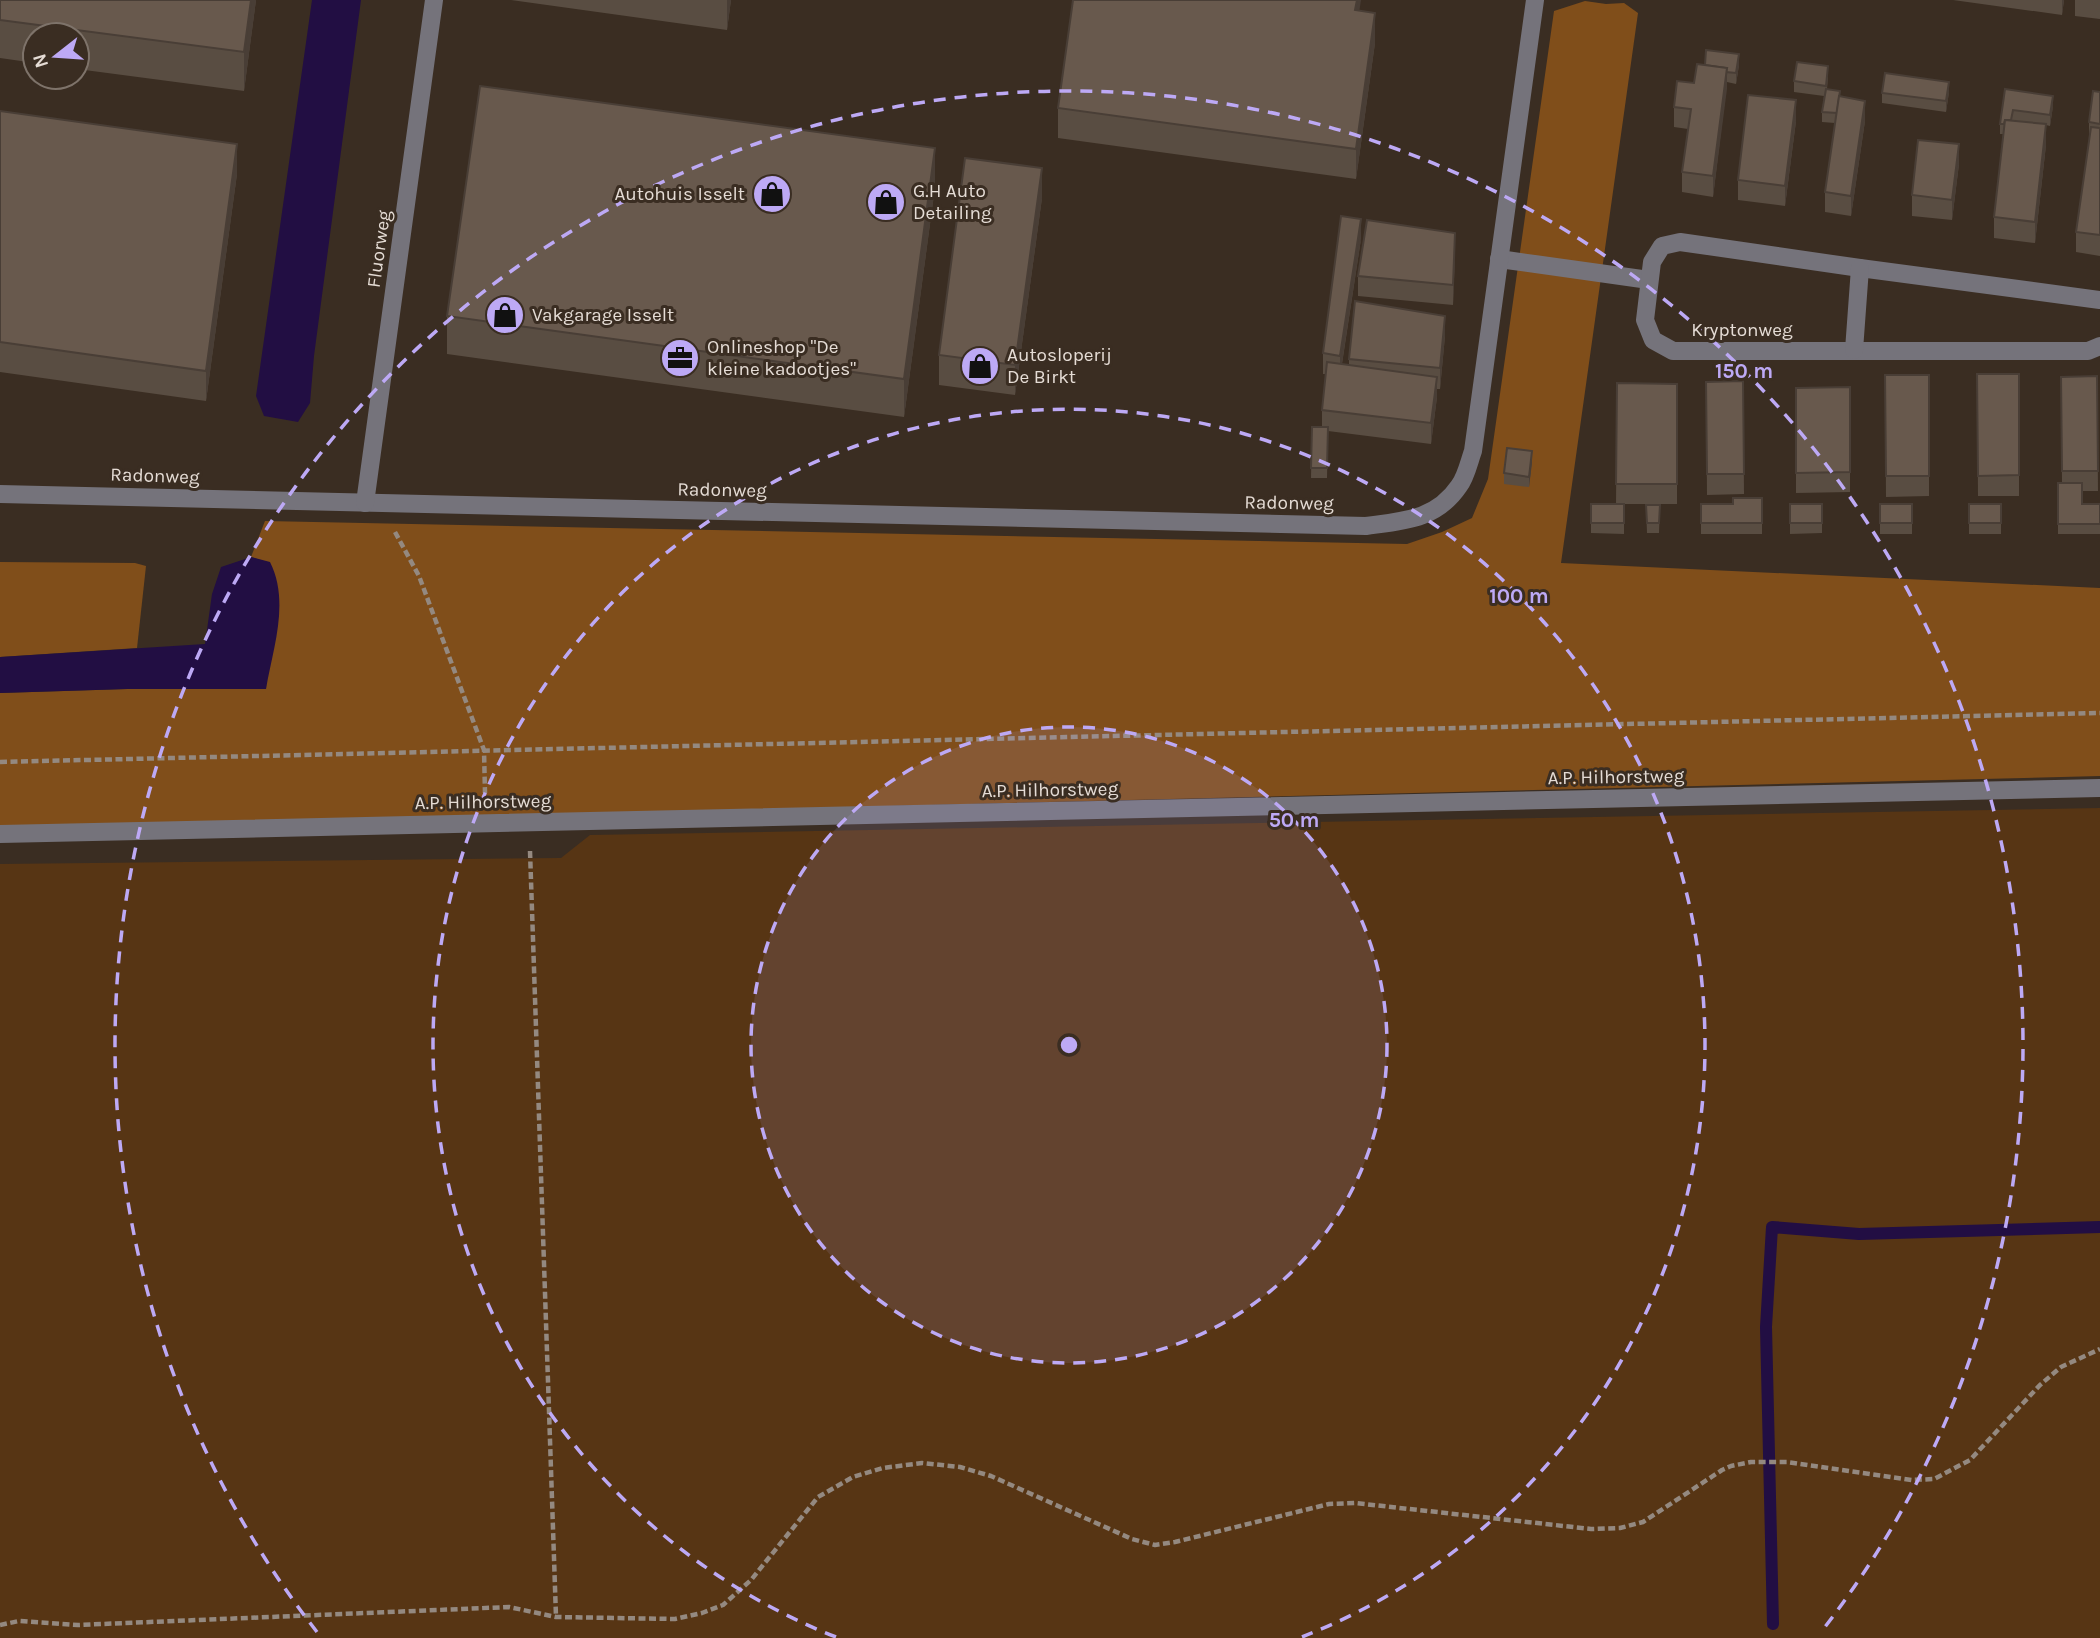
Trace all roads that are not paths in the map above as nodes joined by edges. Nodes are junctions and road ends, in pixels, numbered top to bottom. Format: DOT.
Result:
graph roads {
  1 [pos="433,0"];
  2 [pos="1535,0"];
  3 [pos="1499,259"];
  4 [pos="1860,268"];
  5 [pos="1649,280"];
  6 [pos="2100,300"];
  7 [pos="2100,346"];
  8 [pos="1854,350"];
  9 [pos="0,494"];
  10 [pos="365,503"];
  11 [pos="2100,788"];
  12 [pos="0,834"];
  1 -- 10 [label="street, Fluorweg"];
  2 -- 3 [label="street"];
  3 -- 5 [label="street"];
  3 -- 10 [label="street, Radonweg"];
  4 -- 5 [label="street, Kryptonweg"];
  4 -- 6 [label="street, Kryptonweg"];
  4 -- 8 [label="street"];
  5 -- 8 [label="street, Kryptonweg"];
  7 -- 8 [label="street, Kryptonweg"];
  9 -- 10 [label="street, Radonweg"];
  11 -- 12 [label="street, A.P. Hilhorstweg"];
}
